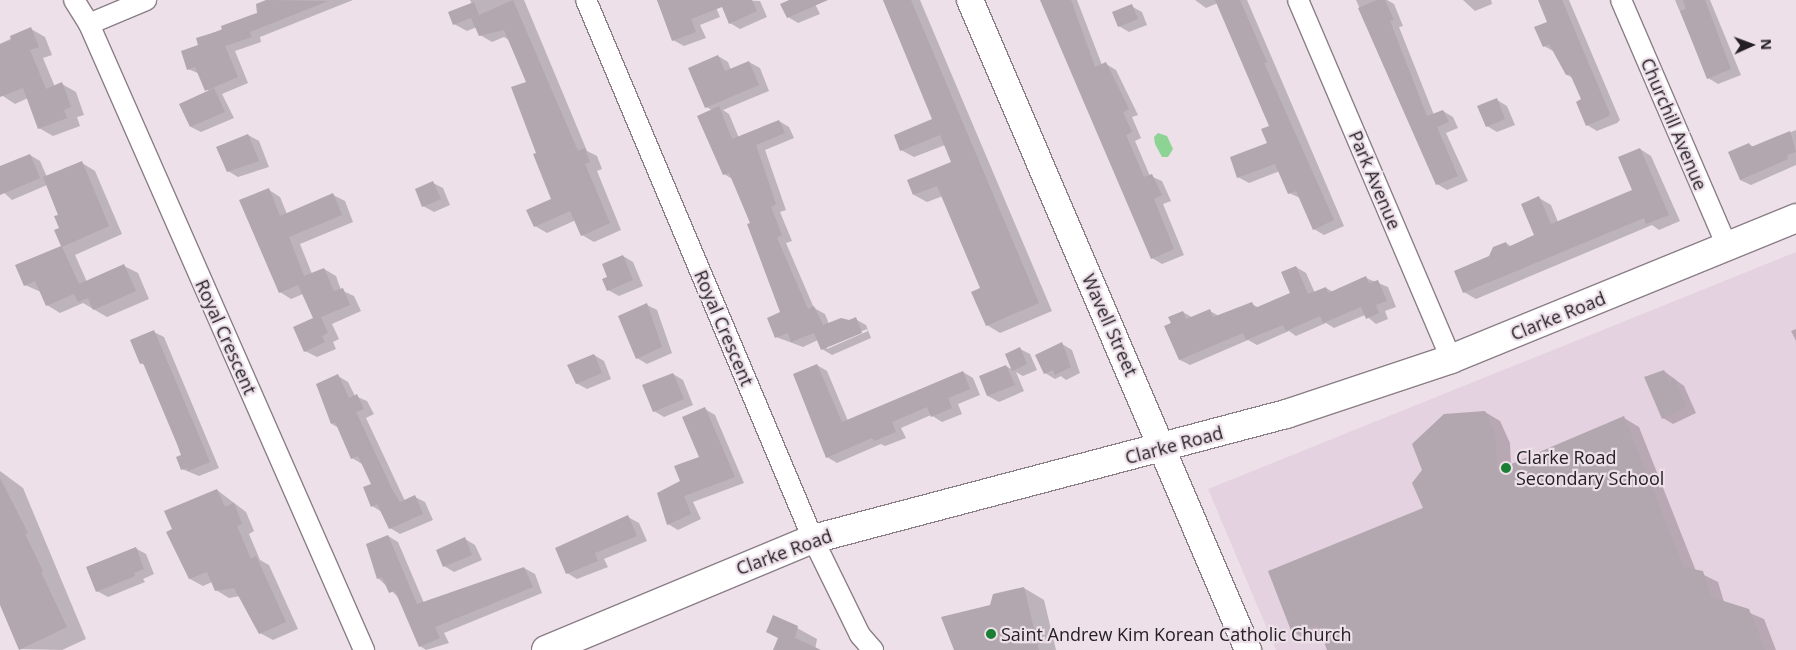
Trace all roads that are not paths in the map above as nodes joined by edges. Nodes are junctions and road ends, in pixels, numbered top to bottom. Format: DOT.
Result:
graph roads {
  1 [pos="74,0"];
  2 [pos="146,0"];
  3 [pos="586,0"];
  4 [pos="970,0"];
  5 [pos="1298,0"];
  6 [pos="1621,0"];
  7 [pos="89,24"];
  8 [pos="1796,218"];
  9 [pos="1728,248"];
  10 [pos="1451,359"];
  11 [pos="1164,447"];
  12 [pos="813,538"];
  13 [pos="364,650"];
  14 [pos="546,650"];
  15 [pos="873,650"];
  16 [pos="1248,650"];
  1 -- 7 [label="street, Royal Crescent"];
  2 -- 7 [label="street"];
  3 -- 12 [label="street, Royal Crescent"];
  4 -- 11 [label="street, Wavell Street"];
  5 -- 10 [label="street, Park Avenue"];
  6 -- 9 [label="street, Churchill Avenue"];
  7 -- 13 [label="street, Royal Crescent"];
  8 -- 9 [label="main road, Clarke Road"];
  9 -- 10 [label="main road, Clarke Road"];
  10 -- 11 [label="main road, Clarke Road"];
  11 -- 12 [label="main road, Clarke Road"];
  11 -- 16 [label="street, Wavell Street"];
  12 -- 14 [label="main road, Clarke Road"];
  12 -- 15 [label="street, Royal Crescent"];
}
